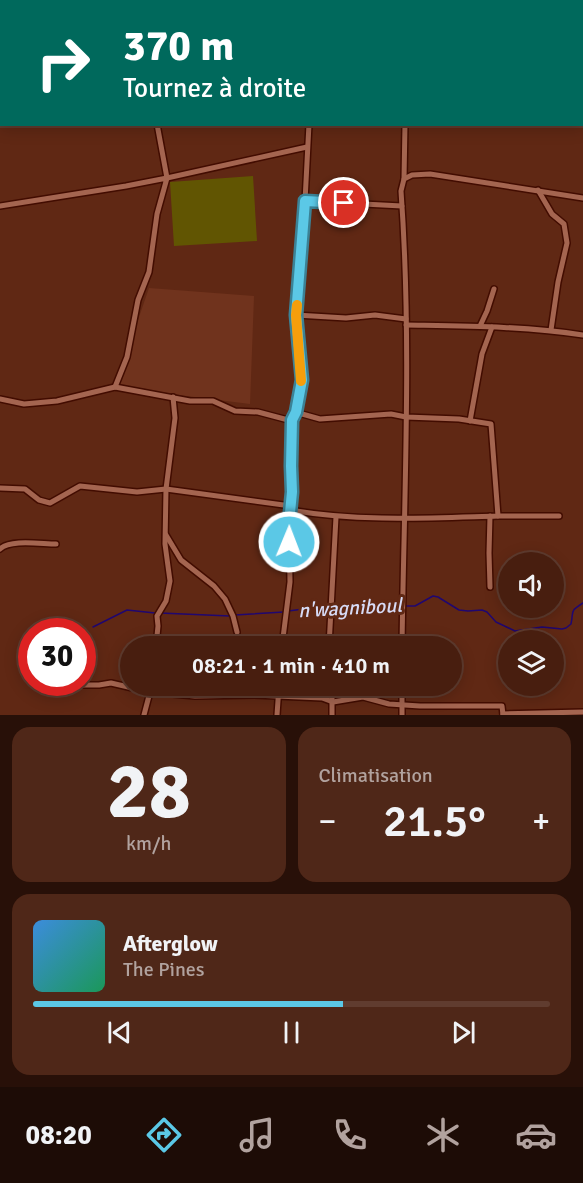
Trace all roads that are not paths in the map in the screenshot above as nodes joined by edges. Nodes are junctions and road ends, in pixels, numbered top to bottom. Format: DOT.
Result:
graph roads {
  1 [pos="157,126"];
  2 [pos="309,126"];
  3 [pos="405,126"];
  4 [pos="308,147"];
  5 [pos="167,178"];
  6 [pos="404,179"];
  7 [pos="537,190"];
  8 [pos="583,198"];
  9 [pos="305,201"];
  10 [pos="0,206"];
  11 [pos="402,206"];
  12 [pos="494,290"];
  13 [pos="296,315"];
  14 [pos="406,322"];
  15 [pos="480,326"];
  16 [pos="492,327"];
  17 [pos="551,330"];
  18 [pos="583,335"];
  19 [pos="115,387"];
  20 [pos="173,397"];
  21 [pos="0,399"];
  22 [pos="296,412"];
  23 [pos="406,417"];
  24 [pos="292,420"];
  25 [pos="470,421"];
  26 [pos="0,488"];
  27 [pos="166,489"];
  28 [pos="290,508"];
  29 [pos="490,516"];
  30 [pos="498,516"];
  31 [pos="559,516"];
  32 [pos="336,517"];
  33 [pos="404,518"];
  34 [pos="165,533"];
  35 [pos="56,544"];
  36 [pos="0,549"];
  37 [pos="490,587"];
  38 [pos="237,632"];
  39 [pos="157,636"];
  40 [pos="283,636"];
  41 [pos="330,636"];
  42 [pos="402,636"];
  43 [pos="120,684"];
  44 [pos="96,685"];
  45 [pos="148,696"];
  46 [pos="278,696"];
  47 [pos="333,696"];
  48 [pos="402,696"];
  49 [pos="333,702"];
  50 [pos="402,704"];
  51 [pos="583,712"];
  52 [pos="144,715"];
  53 [pos="277,715"];
  54 [pos="332,715"];
  55 [pos="402,715"];
  56 [pos="503,715"];
  1 -- 5 [label="street"];
  2 -- 4 [label="street"];
  3 -- 6 [label="street"];
  4 -- 5 [label="street"];
  4 -- 9 [label="street"];
  5 -- 10 [label="street"];
  5 -- 19 [label="street"];
  6 -- 7 [label="street"];
  6 -- 11 [label="street"];
  7 -- 8 [label="street"];
  7 -- 17 [label="street"];
  9 -- 11 [label="street"];
  9 -- 13 [label="street"];
  11 -- 14 [label="street"];
  12 -- 15 [label="street"];
  13 -- 14 [label="street"];
  13 -- 22 [label="street"];
  14 -- 15 [label="street"];
  14 -- 23 [label="street"];
  15 -- 16 [label="street"];
  16 -- 17 [label="street"];
  16 -- 25 [label="street"];
  17 -- 18 [label="street"];
  19 -- 20 [label="street"];
  19 -- 21 [label="street"];
  20 -- 24 [label="street"];
  20 -- 27 [label="street"];
  22 -- 23 [label="street"];
  22 -- 24 [label="street"];
  23 -- 25 [label="street"];
  23 -- 33 [label="street"];
  24 -- 28 [label="street"];
  25 -- 30 [label="street"];
  26 -- 27 [label="street"];
  27 -- 28 [label="street"];
  27 -- 34 [label="street"];
  28 -- 32 [label="street"];
  28 -- 40 [label="street"];
  29 -- 30 [label="street"];
  29 -- 33 [label="street"];
  29 -- 37 [label="street"];
  30 -- 31 [label="street"];
  32 -- 33 [label="street"];
  32 -- 41 [label="street"];
  33 -- 42 [label="street"];
  34 -- 38 [label="street"];
  34 -- 39 [label="street"];
  35 -- 36 [label="street"];
  43 -- 44 [label="street"];
  45 -- 52 [label="street"];
  46 -- 49 [label="street"];
  46 -- 53 [label="street"];
  47 -- 49 [label="street"];
  48 -- 50 [label="street"];
  49 -- 50 [label="street"];
  49 -- 54 [label="street"];
  50 -- 55 [label="street"];
  50 -- 56 [label="street"];
  51 -- 56 [label="street"];
}
